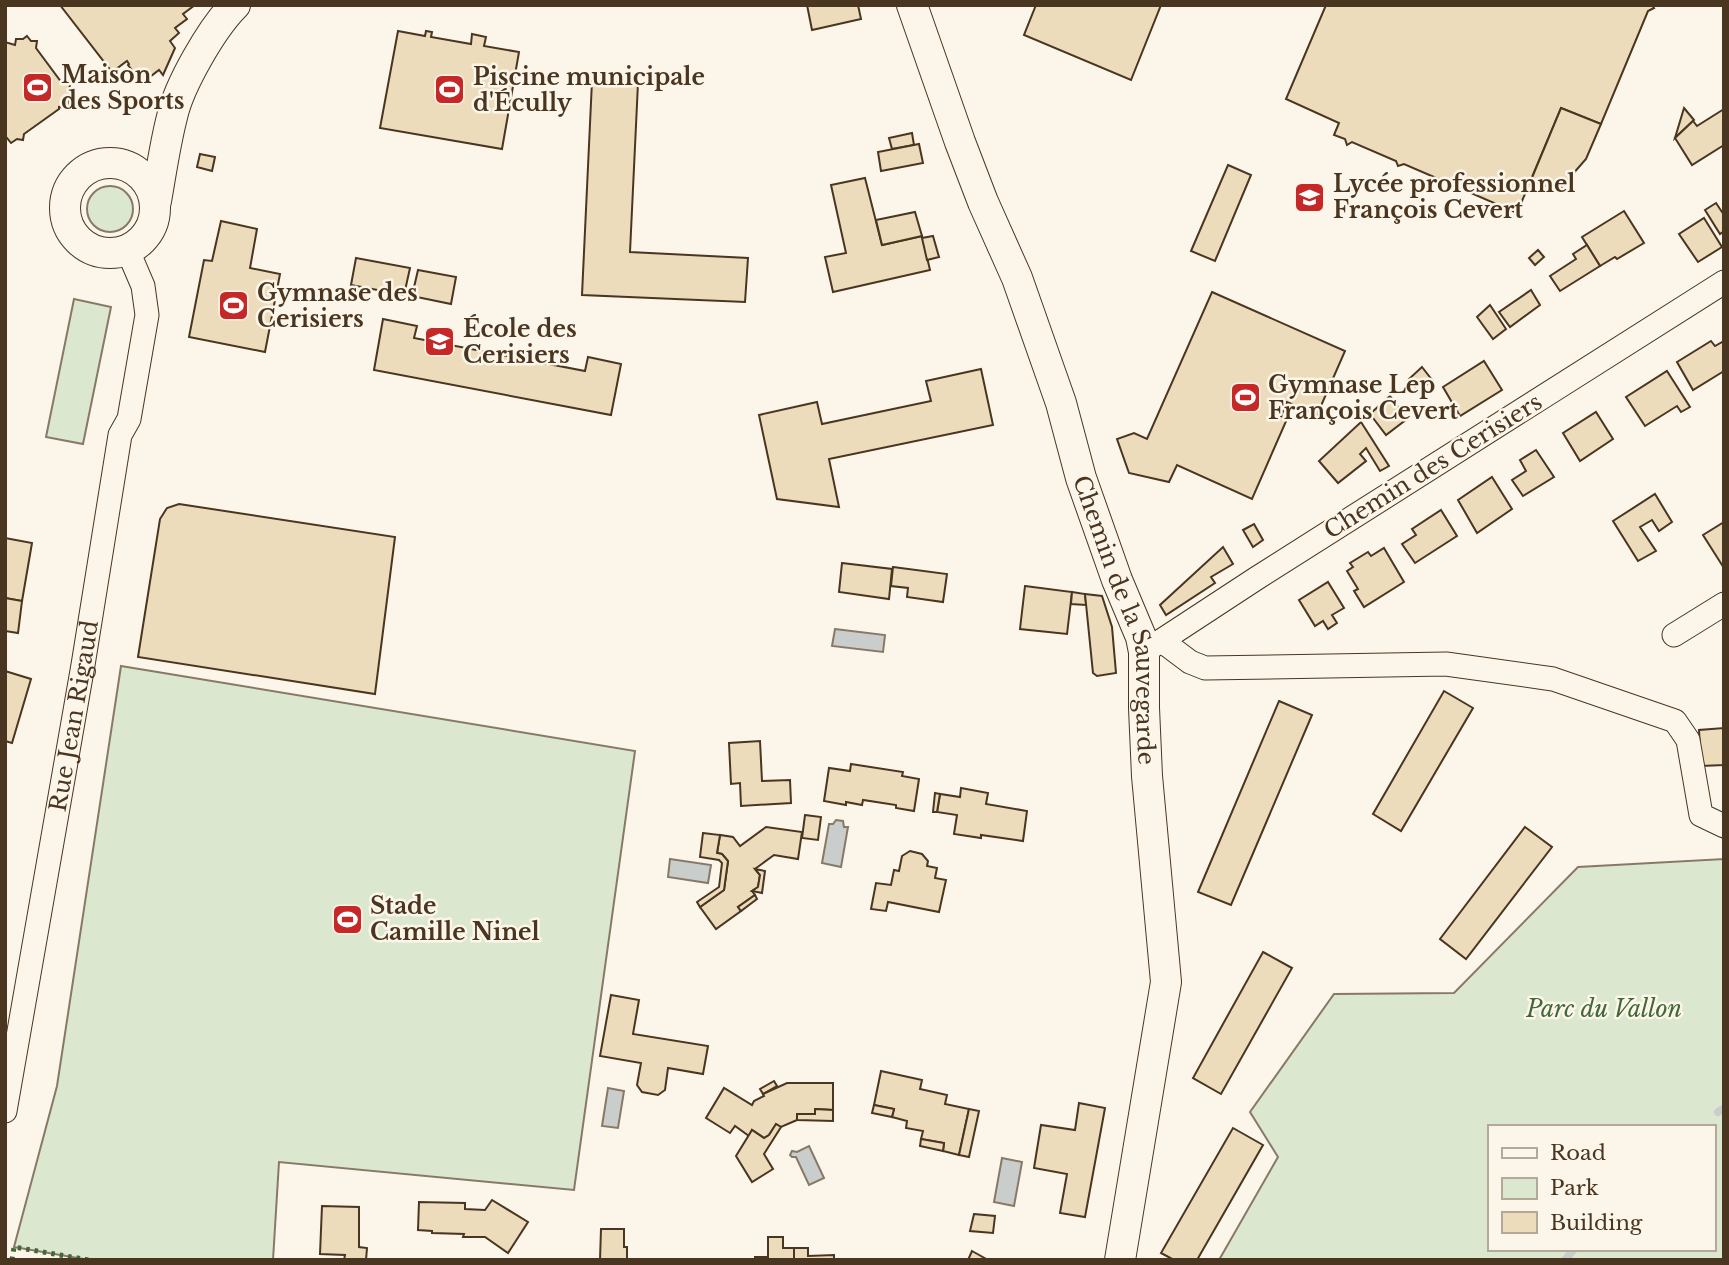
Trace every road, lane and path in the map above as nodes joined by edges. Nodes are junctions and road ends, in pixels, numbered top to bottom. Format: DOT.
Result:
graph roads {
  1 [pos="235,5"];
  2 [pos="912,5"];
  3 [pos="172,114"];
  4 [pos="123,164"];
  5 [pos="156,201"];
  6 [pos="128,251"];
  7 [pos="1724,282"];
  8 [pos="1724,604"];
  9 [pos="1674,635"];
  10 [pos="1153,647"];
  11 [pos="1724,826"];
  12 [pos="5,1111"];
  13 [pos="1119,1260"];
  1 -- 3 [label="street"];
  2 -- 10 [label="street, Chemin de la Sauvegarde"];
  3 -- 4 [label="street"];
  3 -- 5 [label="street"];
  4 -- 5 [label="street"];
  4 -- 6 [label="street"];
  5 -- 6 [label="street"];
  6 -- 12 [label="street, Rue Jean Rigaud"];
  7 -- 10 [label="street, Chemin des Cerisiers"];
  8 -- 9 [label="street"];
  10 -- 11 [label="street, Chemin de la Sauvegarde"];
  10 -- 13 [label="street, Chemin de la Sauvegarde"];
}
